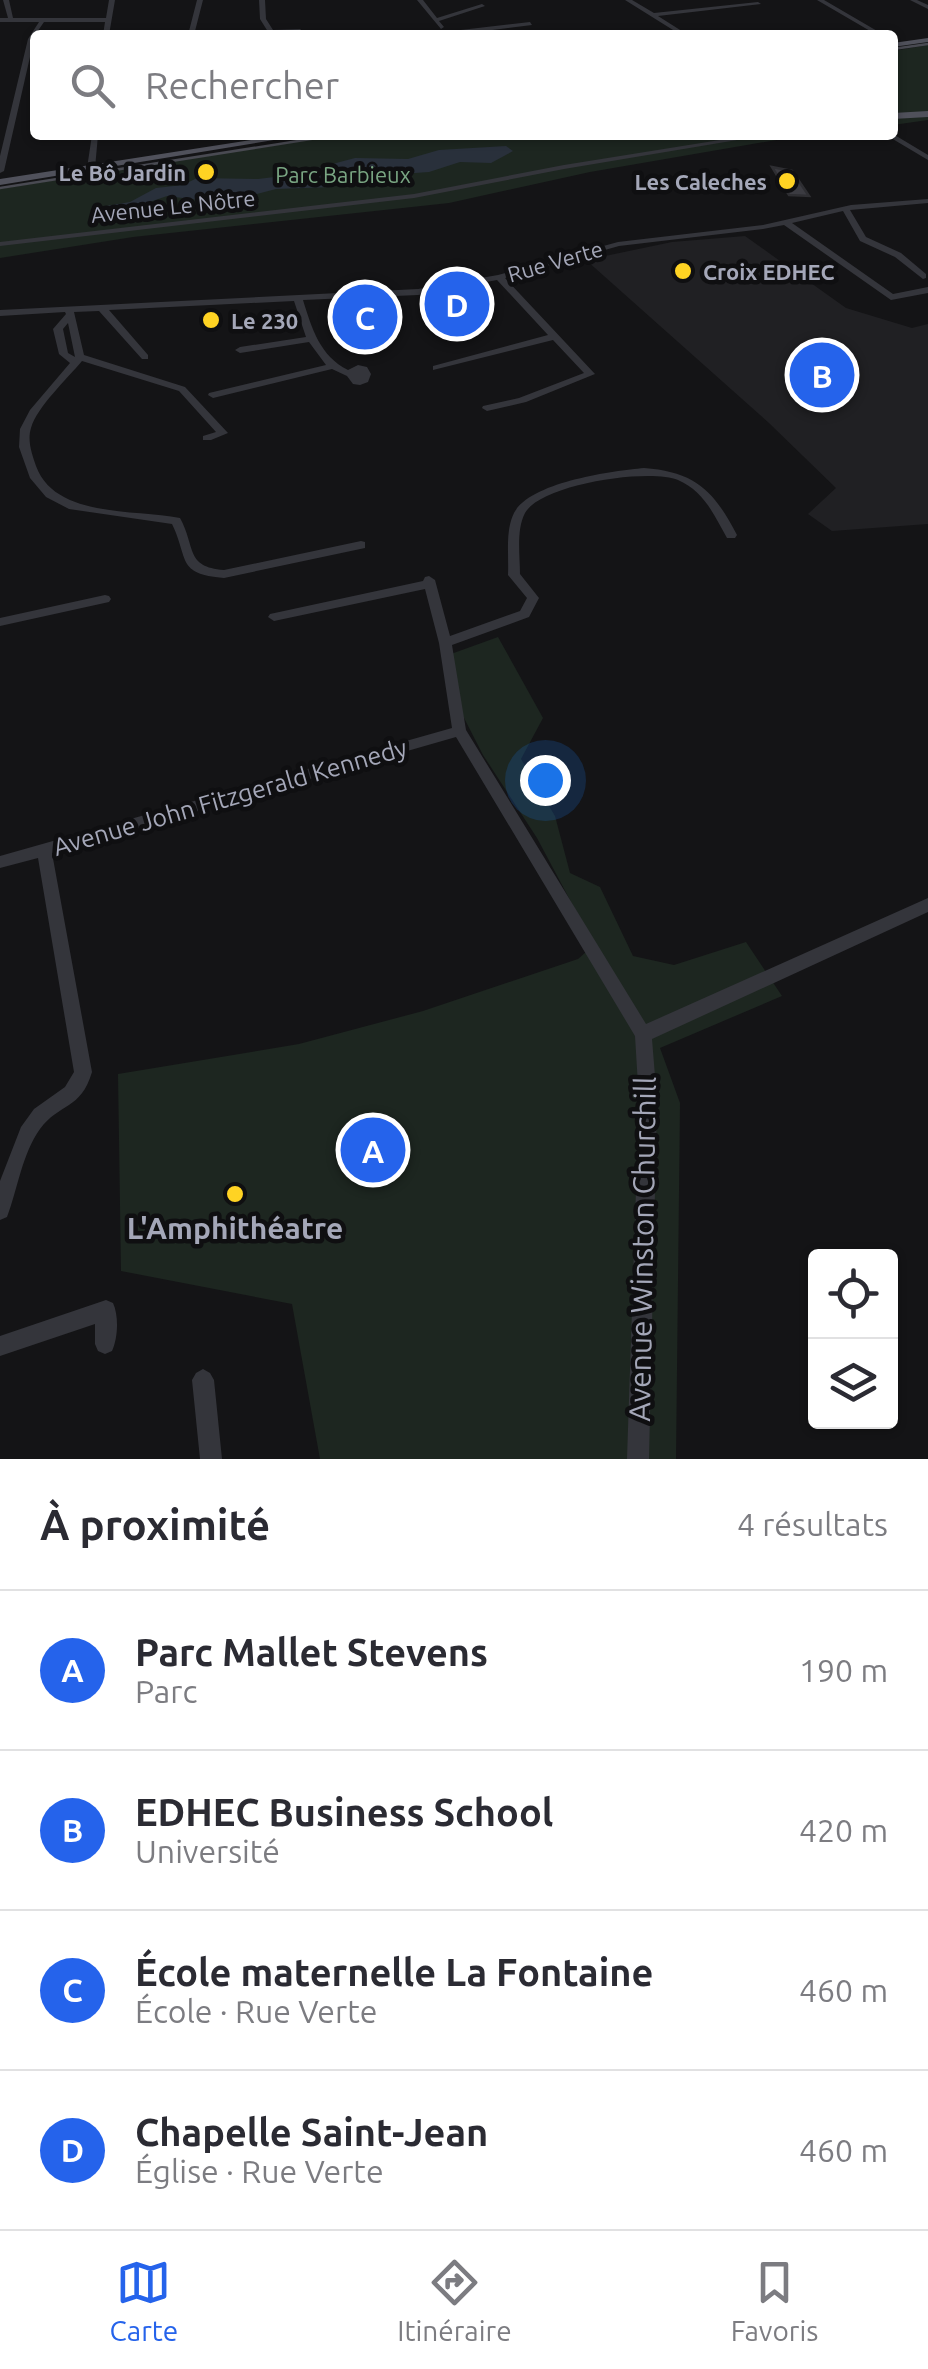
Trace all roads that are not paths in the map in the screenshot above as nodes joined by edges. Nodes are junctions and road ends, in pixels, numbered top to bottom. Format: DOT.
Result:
graph roads {
  1 [pos="6,0"];
  2 [pos="112,0"];
  3 [pos="200,0"];
  4 [pos="262,0"];
  5 [pos="420,0"];
  6 [pos="628,0"];
  7 [pos="820,0"];
  8 [pos="916,1"];
  9 [pos="755,2"];
  10 [pos="928,4"];
  11 [pos="482,6"];
  12 [pos="654,15"];
  13 [pos="0,20"];
  14 [pos="109,20"];
  15 [pos="435,20"];
  16 [pos="11,21"];
  17 [pos="42,21"];
  18 [pos="530,24"];
  19 [pos="37,30"];
  20 [pos="108,30"];
  21 [pos="192,30"];
  22 [pos="270,30"];
  23 [pos="444,30"];
  24 [pos="481,30"];
  25 [pos="677,30"];
  26 [pos="872,30"];
  27 [pos="928,40"];
  28 [pos="898,44"];
  29 [pos="30,58"];
  30 [pos="927,114"];
  31 [pos="898,116"];
  32 [pos="94,140"];
  33 [pos="268,140"];
  34 [pos="732,140"];
  35 [pos="897,140"];
  36 [pos="928,158"];
  37 [pos="91,167"];
  38 [pos="0,171"];
  39 [pos="0,182"];
  40 [pos="928,200"];
  41 [pos="846,208"];
  42 [pos="786,222"];
  43 [pos="0,244"];
  44 [pos="924,276"];
  45 [pos="499,277"];
  46 [pos="928,290"];
  47 [pos="298,299"];
  48 [pos="101,307"];
  49 [pos="70,311"];
  50 [pos="0,313"];
  51 [pos="552,337"];
  52 [pos="311,338"];
  53 [pos="240,350"];
  54 [pos="144,356"];
  55 [pos="77,359"];
  56 [pos="332,366"];
  57 [pos="436,368"];
  58 [pos="349,374"];
  59 [pos="214,394"];
  60 [pos="487,408"];
  61 [pos="207,438"];
  62 [pos="731,535"];
  63 [pos="361,545"];
  64 [pos="105,599"];
  65 [pos="274,617"];
  66 [pos="0,622"];
  67 [pos="445,643"];
  68 [pos="459,731"];
  69 [pos="44,850"];
  70 [pos="0,862"];
  71 [pos="928,905"];
  72 [pos="642,1034"];
  73 [pos="0,1210"];
  74 [pos="105,1344"];
  75 [pos="0,1346"];
  76 [pos="204,1380"];
  77 [pos="211,1459"];
  78 [pos="638,1459"];
  1 -- 16 [label="street"];
  2 -- 14 [label="street"];
  3 -- 21 [label="street"];
  4 -- 22 [label="street"];
  5 -- 15 [label="street"];
  6 -- 12 [label="street"];
  7 -- 26 [label="street"];
  8 -- 10 [label="street"];
  9 -- 12 [label="street"];
  11 -- 15 [label="street"];
  12 -- 25 [label="street"];
  13 -- 16 [label="street"];
  14 -- 17 [label="street"];
  14 -- 20 [label="street"];
  15 -- 23 [label="street"];
  16 -- 17 [label="street"];
  17 -- 19 [label="street"];
  18 -- 24 [label="street"];
  27 -- 28 [label="main road"];
  29 -- 38 [label="street"];
  30 -- 31 [label="main road"];
  32 -- 37 [label="street"];
  33 -- 37 [label="main road"];
  34 -- 43 [label="street, Avenue Le Nôtre"];
  35 -- 36 [label="street"];
  37 -- 39 [label="main road"];
  40 -- 41 [label="street, Rue Verte"];
  41 -- 42 [label="street, Rue Verte"];
  41 -- 44 [label="street"];
  42 -- 45 [label="street, Rue Verte"];
  42 -- 46 [label="street"];
  45 -- 47 [label="street, Rue Verte"];
  45 -- 51 [label="street"];
  47 -- 48 [label="street, Rue Verte"];
  47 -- 52 [label="street"];
  48 -- 49 [label="street, Rue Verte"];
  48 -- 54 [label="street"];
  49 -- 50 [label="street, Rue Verte"];
  49 -- 55 [label="street"];
  51 -- 57 [label="street"];
  51 -- 60 [label="street"];
  52 -- 53 [label="street"];
  52 -- 56 [label="street"];
  55 -- 61 [label="street"];
  55 -- 63 [label="street"];
  56 -- 58 [label="street"];
  56 -- 59 [label="street"];
  62 -- 67 [label="street"];
  64 -- 66 [label="street"];
  65 -- 67 [label="street"];
  67 -- 68 [label="street"];
  68 -- 69 [label="street, Avenue John Fitzgerald Kennedy"];
  68 -- 72 [label="street, Avenue Winston Churchill"];
  69 -- 70 [label="street, Avenue John Fitzgerald Kennedy"];
  69 -- 73 [label="street"];
  71 -- 72 [label="street"];
  72 -- 78 [label="street, Avenue Winston Churchill"];
  74 -- 75 [label="street"];
  76 -- 77 [label="street"];
}
